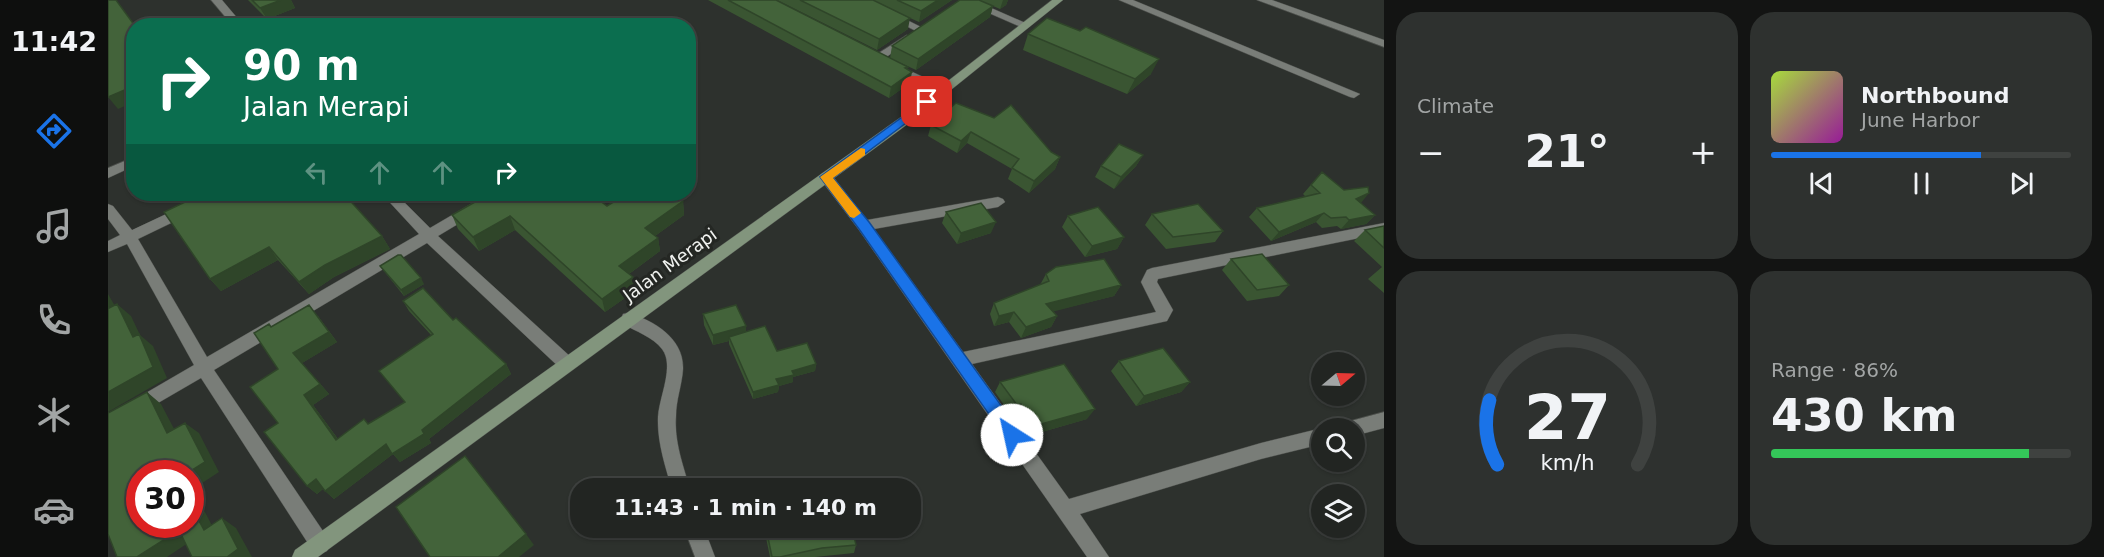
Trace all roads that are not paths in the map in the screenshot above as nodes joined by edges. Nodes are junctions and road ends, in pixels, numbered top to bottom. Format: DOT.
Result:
graph roads {
  1 [pos="216,0"];
  2 [pos="859,0"];
  3 [pos="1058,0"];
  4 [pos="1124,0"];
  5 [pos="1262,0"];
  6 [pos="960,2"];
  7 [pos="232,18"];
  8 [pos="1025,26"];
  9 [pos="1384,44"];
  10 [pos="941,90"];
  11 [pos="1354,94"];
  12 [pos="126,165"];
  13 [pos="108,173"];
  14 [pos="826,177"];
  15 [pos="205,201"];
  16 [pos="395,201"];
  17 [pos="486,201"];
  18 [pos="998,202"];
  19 [pos="108,209"];
  20 [pos="864,226"];
  21 [pos="1384,228"];
  22 [pos="428,235"];
  23 [pos="130,237"];
  24 [pos="108,248"];
  25 [pos="629,319"];
  26 [pos="960,360"];
  27 [pos="567,364"];
  28 [pos="204,368"];
  29 [pos="1384,420"];
  30 [pos="108,424"];
  31 [pos="1365,425"];
  32 [pos="1311,439"];
  33 [pos="678,478"];
  34 [pos="1065,509"];
  35 [pos="698,538"];
  36 [pos="320,544"];
  37 [pos="302,557"];
  38 [pos="705,557"];
  39 [pos="1099,557"];
  1 -- 7 [label="street"];
  2 -- 10 [label="street"];
  3 -- 8 [label="street, Jalan Merapi"];
  4 -- 11 [label="street"];
  5 -- 9 [label="street"];
  6 -- 8 [label="street"];
  8 -- 10 [label="street, Jalan Merapi"];
  10 -- 14 [label="street, Jalan Merapi"];
  12 -- 13 [label="street"];
  14 -- 20 [label="street"];
  14 -- 25 [label="street, Jalan Merapi"];
  15 -- 23 [label="street"];
  16 -- 22 [label="street"];
  17 -- 22 [label="street"];
  18 -- 20 [label="street"];
  19 -- 23 [label="street"];
  20 -- 26 [label="street"];
  21 -- 26 [label="street"];
  22 -- 27 [label="street"];
  22 -- 28 [label="street"];
  23 -- 24 [label="street"];
  23 -- 28 [label="street"];
  25 -- 27 [label="street, Jalan Merapi"];
  25 -- 33 [label="street"];
  26 -- 34 [label="street"];
  27 -- 36 [label="street, Jalan Merapi"];
  28 -- 30 [label="street"];
  28 -- 36 [label="street"];
  29 -- 31 [label="street"];
  32 -- 34 [label="street"];
  34 -- 39 [label="street"];
  35 -- 38 [label="street"];
  36 -- 37 [label="street, Jalan Merapi"];
}
